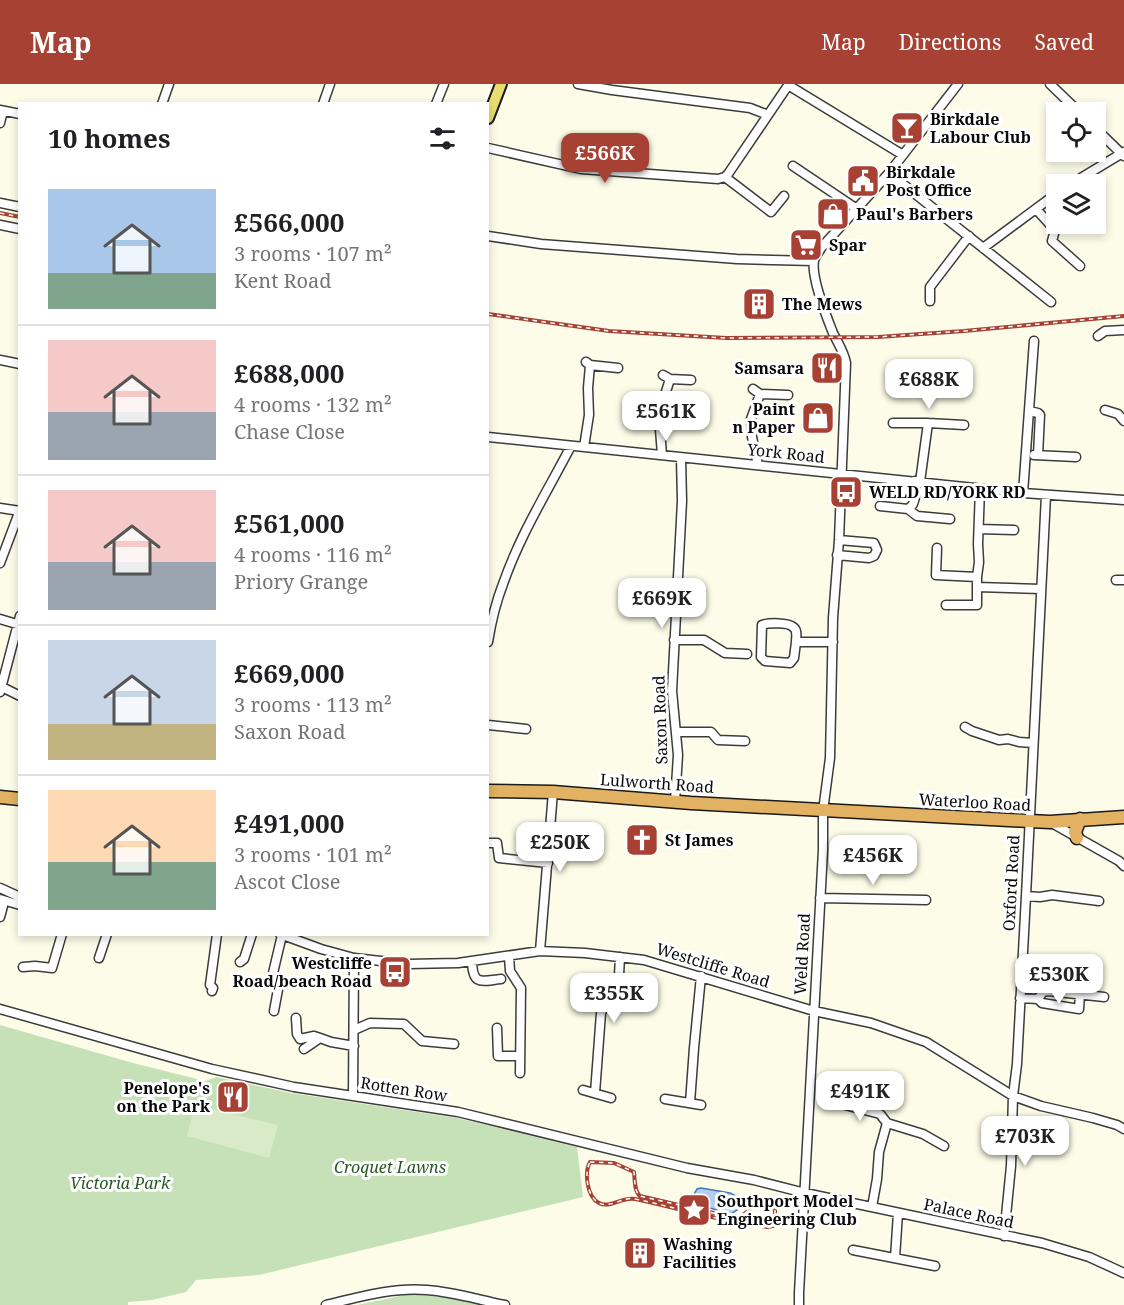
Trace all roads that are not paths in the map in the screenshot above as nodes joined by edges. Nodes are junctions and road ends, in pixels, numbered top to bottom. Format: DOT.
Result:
graph roads {
  1 [pos="169,84"];
  2 [pos="330,84"];
  3 [pos="444,84"];
  4 [pos="501,84"];
  5 [pos="578,84"];
  6 [pos="958,84"];
  7 [pos="1050,84"];
  8 [pos="788,85"];
  9 [pos="163,102"];
  10 [pos="324,102"];
  11 [pos="437,102"];
  12 [pos="1069,102"];
  13 [pos="2,110"];
  14 [pos="18,114"];
  15 [pos="489,115"];
  16 [pos="768,115"];
  17 [pos="0,123"];
  18 [pos="1106,138"];
  19 [pos="489,148"];
  20 [pos="1123,154"];
  21 [pos="903,155"];
  22 [pos="793,166"];
  23 [pos="889,173"];
  24 [pos="1088,174"];
  25 [pos="725,177"];
  26 [pos="784,196"];
  27 [pos="1046,202"];
  28 [pos="0,203"];
  29 [pos="18,207"];
  30 [pos="857,209"];
  31 [pos="1036,209"];
  32 [pos="0,225"];
  33 [pos="18,229"];
  34 [pos="489,236"];
  35 [pos="969,236"];
  36 [pos="983,248"];
  37 [pos="814,261"];
  38 [pos="1080,266"];
  39 [pos="930,301"];
  40 [pos="1051,302"];
  41 [pos="1124,330"];
  42 [pos="1098,336"];
  43 [pos="1034,341"];
  44 [pos="0,360"];
  45 [pos="18,364"];
  46 [pos="618,368"];
  47 [pos="691,380"];
  48 [pos="789,395"];
  49 [pos="1105,410"];
  50 [pos="1029,411"];
  51 [pos="1124,421"];
  52 [pos="893,423"];
  53 [pos="928,423"];
  54 [pos="964,425"];
  55 [pos="489,437"];
  56 [pos="571,446"];
  57 [pos="584,447"];
  58 [pos="1026,454"];
  59 [pos="662,455"];
  60 [pos="1038,455"];
  61 [pos="1076,457"];
  62 [pos="681,458"];
  63 [pos="758,465"];
  64 [pos="842,474"];
  65 [pos="918,482"];
  66 [pos="980,489"];
  67 [pos="1023,494"];
  68 [pos="1046,495"];
  69 [pos="1124,500"];
  70 [pos="880,506"];
  71 [pos="0,508"];
  72 [pos="908,509"];
  73 [pos="18,511"];
  74 [pos="18,514"];
  75 [pos="950,519"];
  76 [pos="979,529"];
  77 [pos="1014,530"];
  78 [pos="839,540"];
  79 [pos="937,548"];
  80 [pos="837,555"];
  81 [pos="0,563"];
  82 [pos="977,577"];
  83 [pos="977,587"];
  84 [pos="1041,589"];
  85 [pos="946,605"];
  86 [pos="0,619"];
  87 [pos="18,622"];
  88 [pos="18,626"];
  89 [pos="489,638"];
  90 [pos="674,640"];
  91 [pos="796,642"];
  92 [pos="832,642"];
  93 [pos="747,654"];
  94 [pos="1,690"];
  95 [pos="18,695"];
  96 [pos="489,725"];
  97 [pos="965,727"];
  98 [pos="526,729"];
  99 [pos="676,732"];
  100 [pos="745,741"];
  101 [pos="1033,743"];
  102 [pos="489,791"];
  103 [pos="553,792"];
  104 [pos="0,797"];
  105 [pos="18,799"];
  106 [pos="675,801"];
  107 [pos="823,810"];
  108 [pos="1124,817"];
  109 [pos="1080,819"];
  110 [pos="1029,822"];
  111 [pos="1050,822"];
  112 [pos="1077,838"];
  113 [pos="489,843"];
  114 [pos="548,863"];
  115 [pos="1124,866"];
  116 [pos="0,888"];
  117 [pos="18,896"];
  118 [pos="1026,896"];
  119 [pos="820,898"];
  120 [pos="926,900"];
  121 [pos="0,901"];
  122 [pos="1099,901"];
  123 [pos="18,904"];
  124 [pos="0,917"];
  125 [pos="61,936"];
  126 [pos="106,936"];
  127 [pos="217,936"];
  128 [pos="251,936"];
  129 [pos="281,936"];
  130 [pos="284,936"];
  131 [pos="540,951"];
  132 [pos="509,957"];
  133 [pos="620,957"];
  134 [pos="99,958"];
  135 [pos="354,958"];
  136 [pos="240,962"];
  137 [pos="472,962"];
  138 [pos="24,967"];
  139 [pos="701,976"];
  140 [pos="501,979"];
  141 [pos="212,991"];
  142 [pos="1080,994"];
  143 [pos="1104,997"];
  144 [pos="1020,998"];
  145 [pos="1038,999"];
  146 [pos="0,1009"];
  147 [pos="274,1011"];
  148 [pos="814,1011"];
  149 [pos="296,1018"];
  150 [pos="497,1028"];
  151 [pos="354,1030"];
  152 [pos="320,1038"];
  153 [pos="454,1044"];
  154 [pos="354,1046"];
  155 [pos="304,1049"];
  156 [pos="520,1056"];
  157 [pos="520,1073"];
  158 [pos="583,1090"];
  159 [pos="595,1092"];
  160 [pos="353,1096"];
  161 [pos="1013,1096"];
  162 [pos="611,1098"];
  163 [pos="665,1099"];
  164 [pos="690,1103"];
  165 [pos="701,1105"];
  166 [pos="845,1106"];
  167 [pos="887,1123"];
  168 [pos="1124,1129"];
  169 [pos="944,1145"];
  170 [pos="805,1193"];
  171 [pos="872,1207"];
  172 [pos="898,1213"];
  173 [pos="1004,1236"];
  174 [pos="853,1250"];
  175 [pos="895,1258"];
  176 [pos="935,1266"];
  177 [pos="1124,1273"];
  178 [pos="799,1293"];
  179 [pos="326,1305"];
  180 [pos="505,1305"];
  181 [pos="799,1305"];
  182 [pos="806,1305"];
  1 -- 9 [label="street"];
  2 -- 10 [label="street"];
  3 -- 11 [label="street"];
  4 -- 15 [label="main road"];
  5 -- 16 [label="street"];
  6 -- 21 [label="street"];
  7 -- 12 [label="street"];
  8 -- 16 [label="street"];
  8 -- 21 [label="street"];
  13 -- 14 [label="street"];
  13 -- 17 [label="street"];
  16 -- 25 [label="street"];
  18 -- 20 [label="street"];
  19 -- 25 [label="street"];
  20 -- 24 [label="street"];
  21 -- 23 [label="street"];
  22 -- 30 [label="street"];
  23 -- 30 [label="street"];
  23 -- 35 [label="street"];
  25 -- 26 [label="street"];
  27 -- 31 [label="street"];
  28 -- 29 [label="street"];
  30 -- 37 [label="street"];
  31 -- 36 [label="street"];
  31 -- 38 [label="street"];
  32 -- 33 [label="street"];
  34 -- 37 [label="street"];
  35 -- 36 [label="street"];
  35 -- 39 [label="street"];
  36 -- 40 [label="street"];
  37 -- 64 [label="street, Weld Road"];
  41 -- 42 [label="street"];
  43 -- 50 [label="street"];
  44 -- 45 [label="street"];
  46 -- 57 [label="street"];
  47 -- 59 [label="street"];
  48 -- 63 [label="street"];
  49 -- 51 [label="street"];
  50 -- 58 [label="street"];
  50 -- 60 [label="street"];
  52 -- 53 [label="street"];
  53 -- 54 [label="street"];
  53 -- 65 [label="street"];
  55 -- 56 [label="street, York Road"];
  56 -- 57 [label="street, York Road"];
  56 -- 89 [label="street"];
  57 -- 59 [label="street, York Road"];
  58 -- 60 [label="street"];
  58 -- 67 [label="street"];
  59 -- 62 [label="street, York Road"];
  60 -- 61 [label="street"];
  62 -- 63 [label="street, York Road"];
  62 -- 90 [label="street, Saxon Road"];
  63 -- 64 [label="street, York Road"];
  64 -- 65 [label="street, York Road"];
  64 -- 78 [label="street, Weld Road"];
  65 -- 66 [label="street, York Road"];
  65 -- 72 [label="street"];
  66 -- 67 [label="street, York Road"];
  66 -- 76 [label="street"];
  67 -- 68 [label="street, York Road"];
  68 -- 69 [label="street, York Road"];
  68 -- 84 [label="street, Oxford Road"];
  70 -- 72 [label="street"];
  71 -- 73 [label="street"];
  72 -- 75 [label="street"];
  74 -- 81 [label="street"];
  76 -- 77 [label="street"];
  76 -- 82 [label="street"];
  78 -- 80 [label="street, Weld Road"];
  78 -- 80 [label="street"];
  79 -- 82 [label="street"];
  80 -- 92 [label="street, Weld Road"];
  82 -- 83 [label="street"];
  83 -- 84 [label="street"];
  83 -- 85 [label="street"];
  84 -- 101 [label="street, Oxford Road"];
  86 -- 87 [label="street"];
  88 -- 94 [label="street"];
  90 -- 93 [label="street"];
  90 -- 99 [label="street, Saxon Road"];
  91 -- 91 [label="street"];
  91 -- 92 [label="street"];
  92 -- 107 [label="street, Weld Road"];
  94 -- 95 [label="street"];
  96 -- 98 [label="street"];
  97 -- 101 [label="street"];
  99 -- 100 [label="street"];
  99 -- 106 [label="street, Saxon Road"];
  101 -- 110 [label="street, Oxford Road"];
  102 -- 103 [label="highway, Lulworth Road"];
  103 -- 106 [label="highway, Lulworth Road"];
  103 -- 114 [label="street"];
  104 -- 105 [label="highway"];
  106 -- 107 [label="highway, Lulworth Road"];
  107 -- 110 [label="highway, Waterloo Road"];
  107 -- 119 [label="street, Weld Road"];
  108 -- 109 [label="highway, Waterloo Road"];
  109 -- 111 [label="highway, Waterloo Road"];
  109 -- 112 [label="highway"];
  110 -- 111 [label="highway, Waterloo Road"];
  110 -- 118 [label="street, Oxford Road"];
  111 -- 112 [label="street"];
  112 -- 115 [label="street"];
  113 -- 114 [label="street"];
  114 -- 131 [label="street"];
  116 -- 117 [label="street"];
  118 -- 122 [label="street"];
  118 -- 144 [label="street, Oxford Road"];
  119 -- 120 [label="street"];
  119 -- 148 [label="street, Weld Road"];
  121 -- 123 [label="street"];
  121 -- 124 [label="street"];
  125 -- 138 [label="street"];
  126 -- 134 [label="street"];
  127 -- 141 [label="street"];
  128 -- 136 [label="street"];
  129 -- 147 [label="street"];
  130 -- 135 [label="street, Westcliffe Road"];
  131 -- 132 [label="street, Westcliffe Road"];
  131 -- 133 [label="street, Westcliffe Road"];
  132 -- 137 [label="street, Westcliffe Road"];
  132 -- 156 [label="street"];
  133 -- 139 [label="street, Westcliffe Road"];
  133 -- 159 [label="street"];
  135 -- 137 [label="street, Westcliffe Road"];
  135 -- 151 [label="street"];
  137 -- 140 [label="street"];
  139 -- 148 [label="street, Westcliffe Road"];
  139 -- 164 [label="street"];
  142 -- 143 [label="street"];
  142 -- 145 [label="street"];
  142 -- 145 [label="street"];
  144 -- 145 [label="street"];
  144 -- 161 [label="street, Oxford Road"];
  146 -- 160 [label="street, Rotten Row"];
  148 -- 161 [label="street, Westcliffe Road"];
  148 -- 170 [label="street, Weld Road"];
  149 -- 152 [label="street"];
  150 -- 156 [label="street"];
  151 -- 153 [label="street"];
  151 -- 154 [label="street"];
  152 -- 154 [label="street"];
  152 -- 155 [label="street"];
  154 -- 160 [label="street"];
  156 -- 157 [label="street"];
  158 -- 159 [label="street"];
  159 -- 162 [label="street"];
  160 -- 170 [label="street, Rotten Row"];
  161 -- 168 [label="street, Westcliffe Road"];
  161 -- 173 [label="street, Oxford Road"];
  163 -- 164 [label="street"];
  164 -- 165 [label="street"];
  166 -- 167 [label="street"];
  167 -- 169 [label="street"];
  167 -- 171 [label="street"];
  170 -- 171 [label="street, Palace Road"];
  170 -- 178 [label="street, Weld Road"];
  171 -- 172 [label="street, Palace Road"];
  172 -- 173 [label="street, Palace Road"];
  172 -- 175 [label="street"];
  173 -- 177 [label="street, Palace Road"];
  174 -- 175 [label="street"];
  175 -- 176 [label="street"];
  178 -- 181 [label="street, Weld Road"];
  178 -- 182 [label="street"];
  179 -- 180 [label="street"];
}
